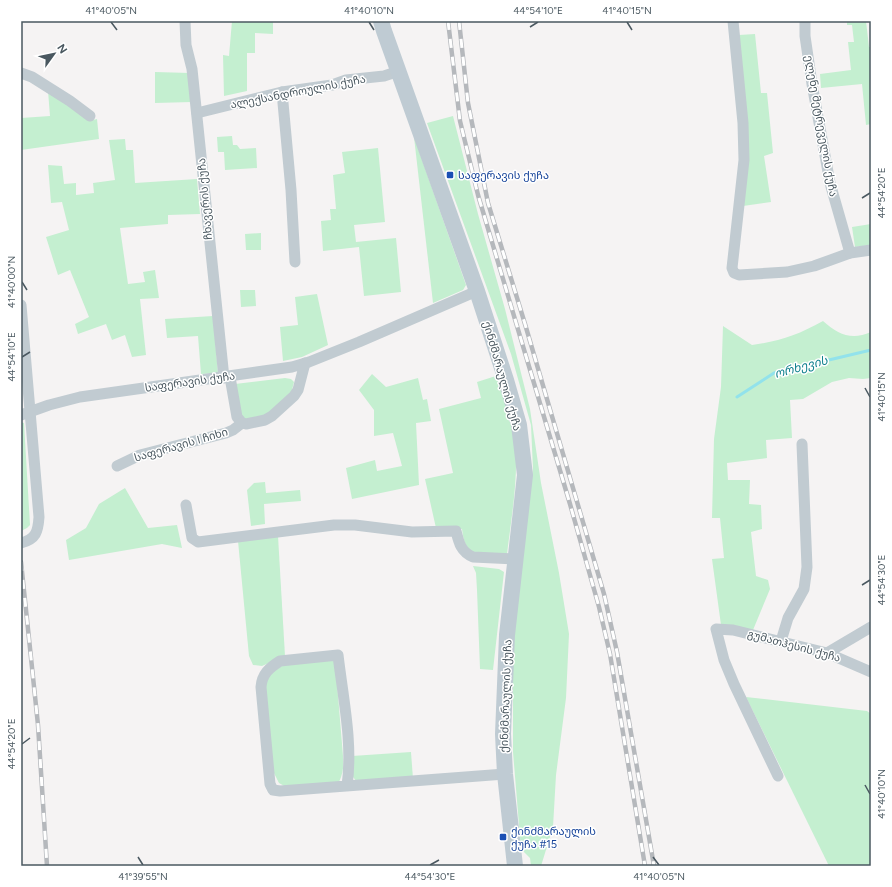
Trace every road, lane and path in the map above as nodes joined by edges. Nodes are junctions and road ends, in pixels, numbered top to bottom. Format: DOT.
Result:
graph roads {
  1 [pos="185,21"];
  2 [pos="381,21"];
  3 [pos="733,21"];
  4 [pos="805,21"];
  5 [pos="399,71"];
  6 [pos="21,73"];
  7 [pos="282,92"];
  8 [pos="196,113"];
  9 [pos="90,116"];
  10 [pos="871,250"];
  11 [pos="850,253"];
  12 [pos="295,262"];
  13 [pos="477,291"];
  14 [pos="21,304"];
  15 [pos="305,363"];
  16 [pos="227,377"];
  17 [pos="26,413"];
  18 [pos="242,424"];
  19 [pos="802,444"];
  20 [pos="117,466"];
  21 [pos="186,505"];
  22 [pos="21,543"];
  23 [pos="516,559"];
  24 [pos="871,627"];
  25 [pos="781,641"];
  26 [pos="827,653"];
  27 [pos="871,672"];
  28 [pos="505,774"];
  29 [pos="778,776"];
  30 [pos="347,786"];
  31 [pos="515,866"];
  1 -- 8 [label="street, ჩხავერის ქუჩა"];
  2 -- 5 [label="main road, ქინძმარაულის ქუჩა"];
  3 -- 11 [label="street"];
  4 -- 11 [label="street, ელენე მეტრეველის ქუჩა"];
  5 -- 7 [label="street, ალექსანდროულის ქუჩა"];
  5 -- 13 [label="main road, ქინძმარაულის ქუჩა"];
  6 -- 9 [label="street"];
  7 -- 8 [label="street, ალექსანდროულის ქუჩა"];
  7 -- 12 [label="street"];
  8 -- 16 [label="street, ჩხავერის ქუჩა"];
  10 -- 11 [label="street"];
  13 -- 15 [label="street, საფერავის ქუჩა"];
  13 -- 23 [label="main road, ქინძმარაულის ქუჩა"];
  14 -- 17 [label="street"];
  15 -- 16 [label="street, საფერავის ქუჩა"];
  15 -- 18 [label="street"];
  16 -- 17 [label="street, საფერავის ქუჩა"];
  16 -- 18 [label="street, საფერავის I ჩიხი"];
  17 -- 22 [label="street"];
  18 -- 20 [label="street, საფერავის I ჩიხი"];
  19 -- 25 [label="street"];
  21 -- 23 [label="street"];
  23 -- 28 [label="main road, ქინძმარაულის ქუჩა"];
  24 -- 26 [label="street"];
  25 -- 26 [label="street, გუმათჰესის ქუჩა"];
  25 -- 29 [label="street, გუმათჰესის ქუჩა"];
  26 -- 27 [label="street, გუმათჰესის ქუჩა"];
  28 -- 30 [label="street"];
  28 -- 31 [label="main road, ქინძმარაულის ქუჩა"];
  30 -- 30 [label="street"];
}
